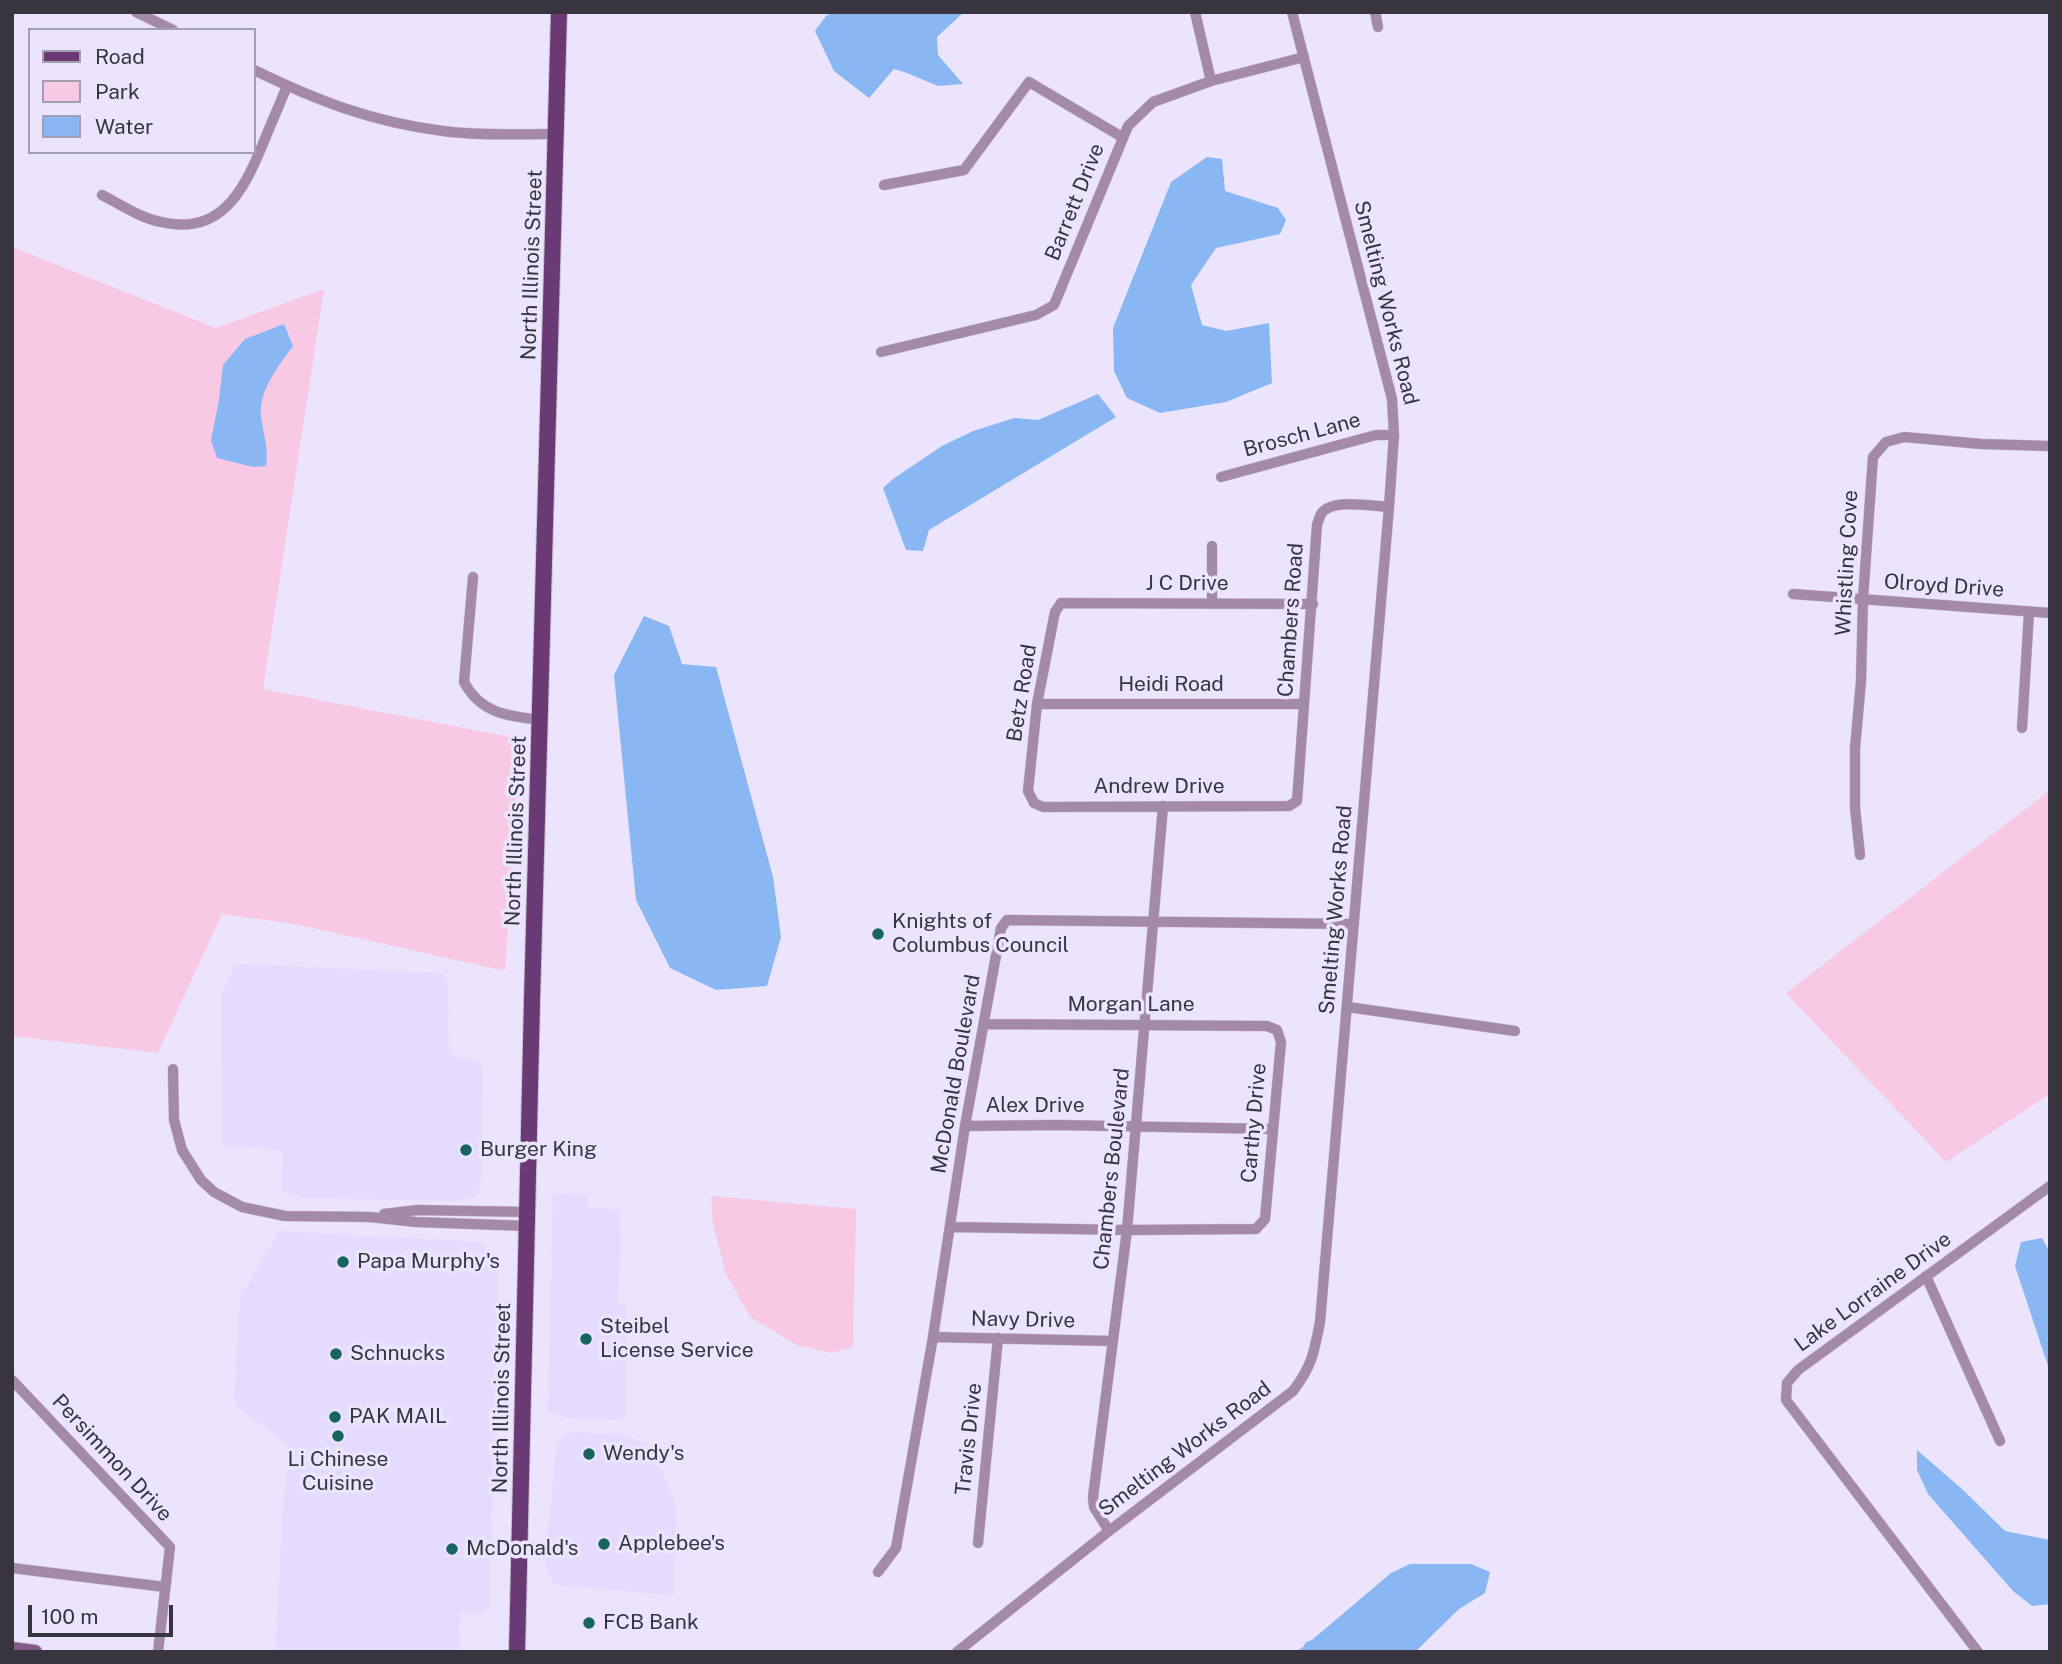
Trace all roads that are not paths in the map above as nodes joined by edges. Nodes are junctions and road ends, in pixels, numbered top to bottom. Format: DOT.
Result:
graph roads {
  1 [pos="136,12"];
  2 [pos="559,12"];
  3 [pos="1195,12"];
  4 [pos="1292,12"];
  5 [pos="1375,12"];
  6 [pos="1378,27"];
  7 [pos="169,28"];
  8 [pos="1304,57"];
  9 [pos="256,70"];
  10 [pos="1211,81"];
  11 [pos="287,86"];
  12 [pos="556,134"];
  13 [pos="1122,137"];
  14 [pos="884,185"];
  15 [pos="102,195"];
  16 [pos="881,352"];
  17 [pos="1394,435"];
  18 [pos="2050,446"];
  19 [pos="1220,477"];
  20 [pos="1389,507"];
  21 [pos="1212,546"];
  22 [pos="474,577"];
  23 [pos="1793,594"];
  24 [pos="1863,599"];
  25 [pos="1060,603"];
  26 [pos="1212,604"];
  27 [pos="1312,604"];
  28 [pos="2029,612"];
  29 [pos="2050,613"];
  30 [pos="1037,704"];
  31 [pos="1304,705"];
  32 [pos="541,720"];
  33 [pos="2022,728"];
  34 [pos="1028,791"];
  35 [pos="1297,801"];
  36 [pos="1163,806"];
  37 [pos="1860,855"];
  38 [pos="1154,921"];
  39 [pos="1354,923"];
  40 [pos="1348,1007"];
  41 [pos="984,1024"];
  42 [pos="1145,1025"];
  43 [pos="1277,1030"];
  44 [pos="1515,1031"];
  45 [pos="173,1069"];
  46 [pos="965,1126"];
  47 [pos="1136,1126"];
  48 [pos="1272,1129"];
  49 [pos="2050,1186"];
  50 [pos="528,1219"];
  51 [pos="950,1227"];
  52 [pos="1127,1230"];
  53 [pos="1926,1276"];
  54 [pos="933,1337"];
  55 [pos="999,1338"];
  56 [pos="1112,1341"];
  57 [pos="12,1380"];
  58 [pos="2000,1441"];
  59 [pos="1110,1531"];
  60 [pos="978,1543"];
  61 [pos="12,1568"];
  62 [pos="878,1572"];
  63 [pos="165,1587"];
  64 [pos="12,1649"];
  65 [pos="35,1652"];
  66 [pos="158,1652"];
  67 [pos="517,1652"];
  68 [pos="957,1652"];
  69 [pos="1978,1652"];
  1 -- 7 [label="street"];
  2 -- 12 [label="main road, North Illinois Street"];
  3 -- 10 [label="street"];
  4 -- 8 [label="street, Smelting Works Road"];
  5 -- 6 [label="street"];
  8 -- 10 [label="street, Barrett Drive"];
  8 -- 17 [label="street, Smelting Works Road"];
  9 -- 11 [label="street"];
  10 -- 13 [label="street, Barrett Drive"];
  11 -- 12 [label="street"];
  11 -- 15 [label="street"];
  12 -- 32 [label="main road, North Illinois Street"];
  13 -- 14 [label="street"];
  13 -- 16 [label="street, Barrett Drive"];
  17 -- 19 [label="street, Brosch Lane"];
  17 -- 20 [label="street, Smelting Works Road"];
  18 -- 24 [label="street, Whistling Cove"];
  20 -- 27 [label="street, Chambers Road"];
  20 -- 39 [label="street, Smelting Works Road"];
  21 -- 26 [label="street"];
  22 -- 32 [label="street"];
  23 -- 24 [label="street, Olroyd Drive"];
  24 -- 28 [label="street, Olroyd Drive"];
  24 -- 37 [label="street, Whistling Cove"];
  25 -- 26 [label="street, J C Drive"];
  25 -- 30 [label="street, Betz Road"];
  26 -- 27 [label="street, J C Drive"];
  27 -- 31 [label="street, Chambers Road"];
  28 -- 29 [label="street, Olroyd Drive"];
  28 -- 33 [label="street"];
  30 -- 31 [label="street, Heidi Road"];
  30 -- 34 [label="street, Betz Road"];
  31 -- 35 [label="street, Chambers Road"];
  32 -- 50 [label="main road, North Illinois Street"];
  34 -- 36 [label="street, Andrew Drive"];
  35 -- 36 [label="street, Andrew Drive"];
  36 -- 38 [label="street, Chambers Boulevard"];
  38 -- 39 [label="street, McDonald Boulevard"];
  38 -- 41 [label="street, McDonald Boulevard"];
  38 -- 42 [label="street, Chambers Boulevard"];
  39 -- 40 [label="street, Smelting Works Road"];
  40 -- 44 [label="street"];
  40 -- 59 [label="street, Smelting Works Road"];
  41 -- 42 [label="street, Morgan Lane"];
  41 -- 46 [label="street, McDonald Boulevard"];
  42 -- 43 [label="street, Morgan Lane"];
  42 -- 47 [label="street, Chambers Boulevard"];
  43 -- 48 [label="street, Carthy Drive"];
  45 -- 50 [label="street"];
  46 -- 47 [label="street, Alex Drive"];
  46 -- 51 [label="street, McDonald Boulevard"];
  47 -- 48 [label="street, Alex Drive"];
  47 -- 52 [label="street, Chambers Boulevard"];
  48 -- 52 [label="street, Carthy Drive"];
  49 -- 53 [label="street, Lake Lorraine Drive"];
  50 -- 67 [label="main road, North Illinois Street"];
  51 -- 52 [label="street"];
  51 -- 54 [label="street, McDonald Boulevard"];
  52 -- 56 [label="street, Chambers Boulevard"];
  53 -- 58 [label="street"];
  53 -- 69 [label="street, Lake Lorraine Drive"];
  54 -- 55 [label="street, Navy Drive"];
  54 -- 62 [label="street, McDonald Boulevard"];
  55 -- 56 [label="street, Navy Drive"];
  55 -- 60 [label="street, Travis Drive"];
  56 -- 59 [label="street, Chambers Boulevard"];
  57 -- 63 [label="street, Persimmon Drive"];
  59 -- 68 [label="street, Smelting Works Road"];
  61 -- 63 [label="street"];
  63 -- 66 [label="street, Persimmon Drive"];
  64 -- 65 [label="street"];
}
